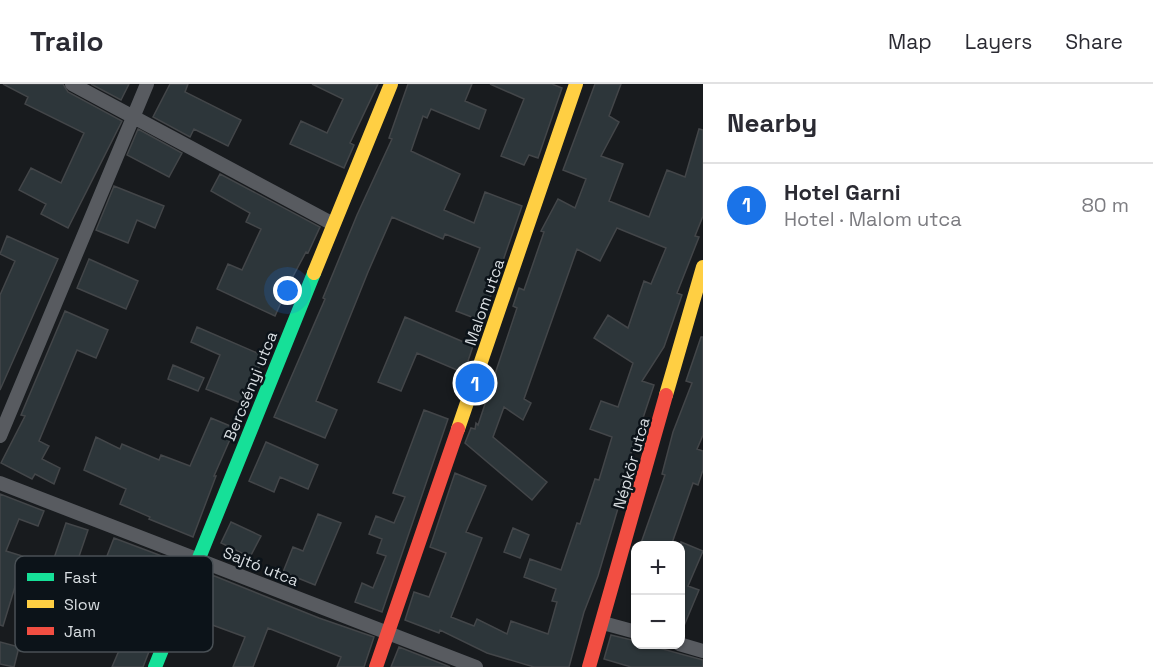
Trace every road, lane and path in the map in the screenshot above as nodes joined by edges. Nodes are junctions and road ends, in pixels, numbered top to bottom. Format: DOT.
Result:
graph roads {
  1 [pos="72,84"];
  2 [pos="147,84"];
  3 [pos="391,84"];
  4 [pos="576,84"];
  5 [pos="134,117"];
  6 [pos="333,224"];
  7 [pos="703,267"];
  8 [pos="0,436"];
  9 [pos="0,483"];
  10 [pos="193,556"];
  11 [pos="199,556"];
  12 [pos="213,564"];
  13 [pos="603,623"];
  14 [pos="631,631"];
  15 [pos="388,633"];
  16 [pos="685,646"];
  17 [pos="703,651"];
  18 [pos="161,652"];
  19 [pos="155,667"];
  20 [pos="376,667"];
  21 [pos="476,667"];
  22 [pos="590,667"];
  1 -- 5 [label="street"];
  2 -- 5 [label="street"];
  3 -- 6 [label="street, Bercsényi utca"];
  4 -- 15 [label="street, Malom utca"];
  5 -- 6 [label="street"];
  5 -- 8 [label="street"];
  6 -- 11 [label="street, Bercsényi utca"];
  7 -- 13 [label="street, Népkör utca"];
  9 -- 10 [label="street, Sajtó utca"];
  12 -- 15 [label="street, Sajtó utca"];
  13 -- 14 [label="street"];
  13 -- 22 [label="street, Népkör utca"];
  15 -- 20 [label="street, Malom utca"];
  15 -- 21 [label="street, Sajtó utca"];
  16 -- 17 [label="street"];
  18 -- 19 [label="street, Bercsényi utca"];
}
